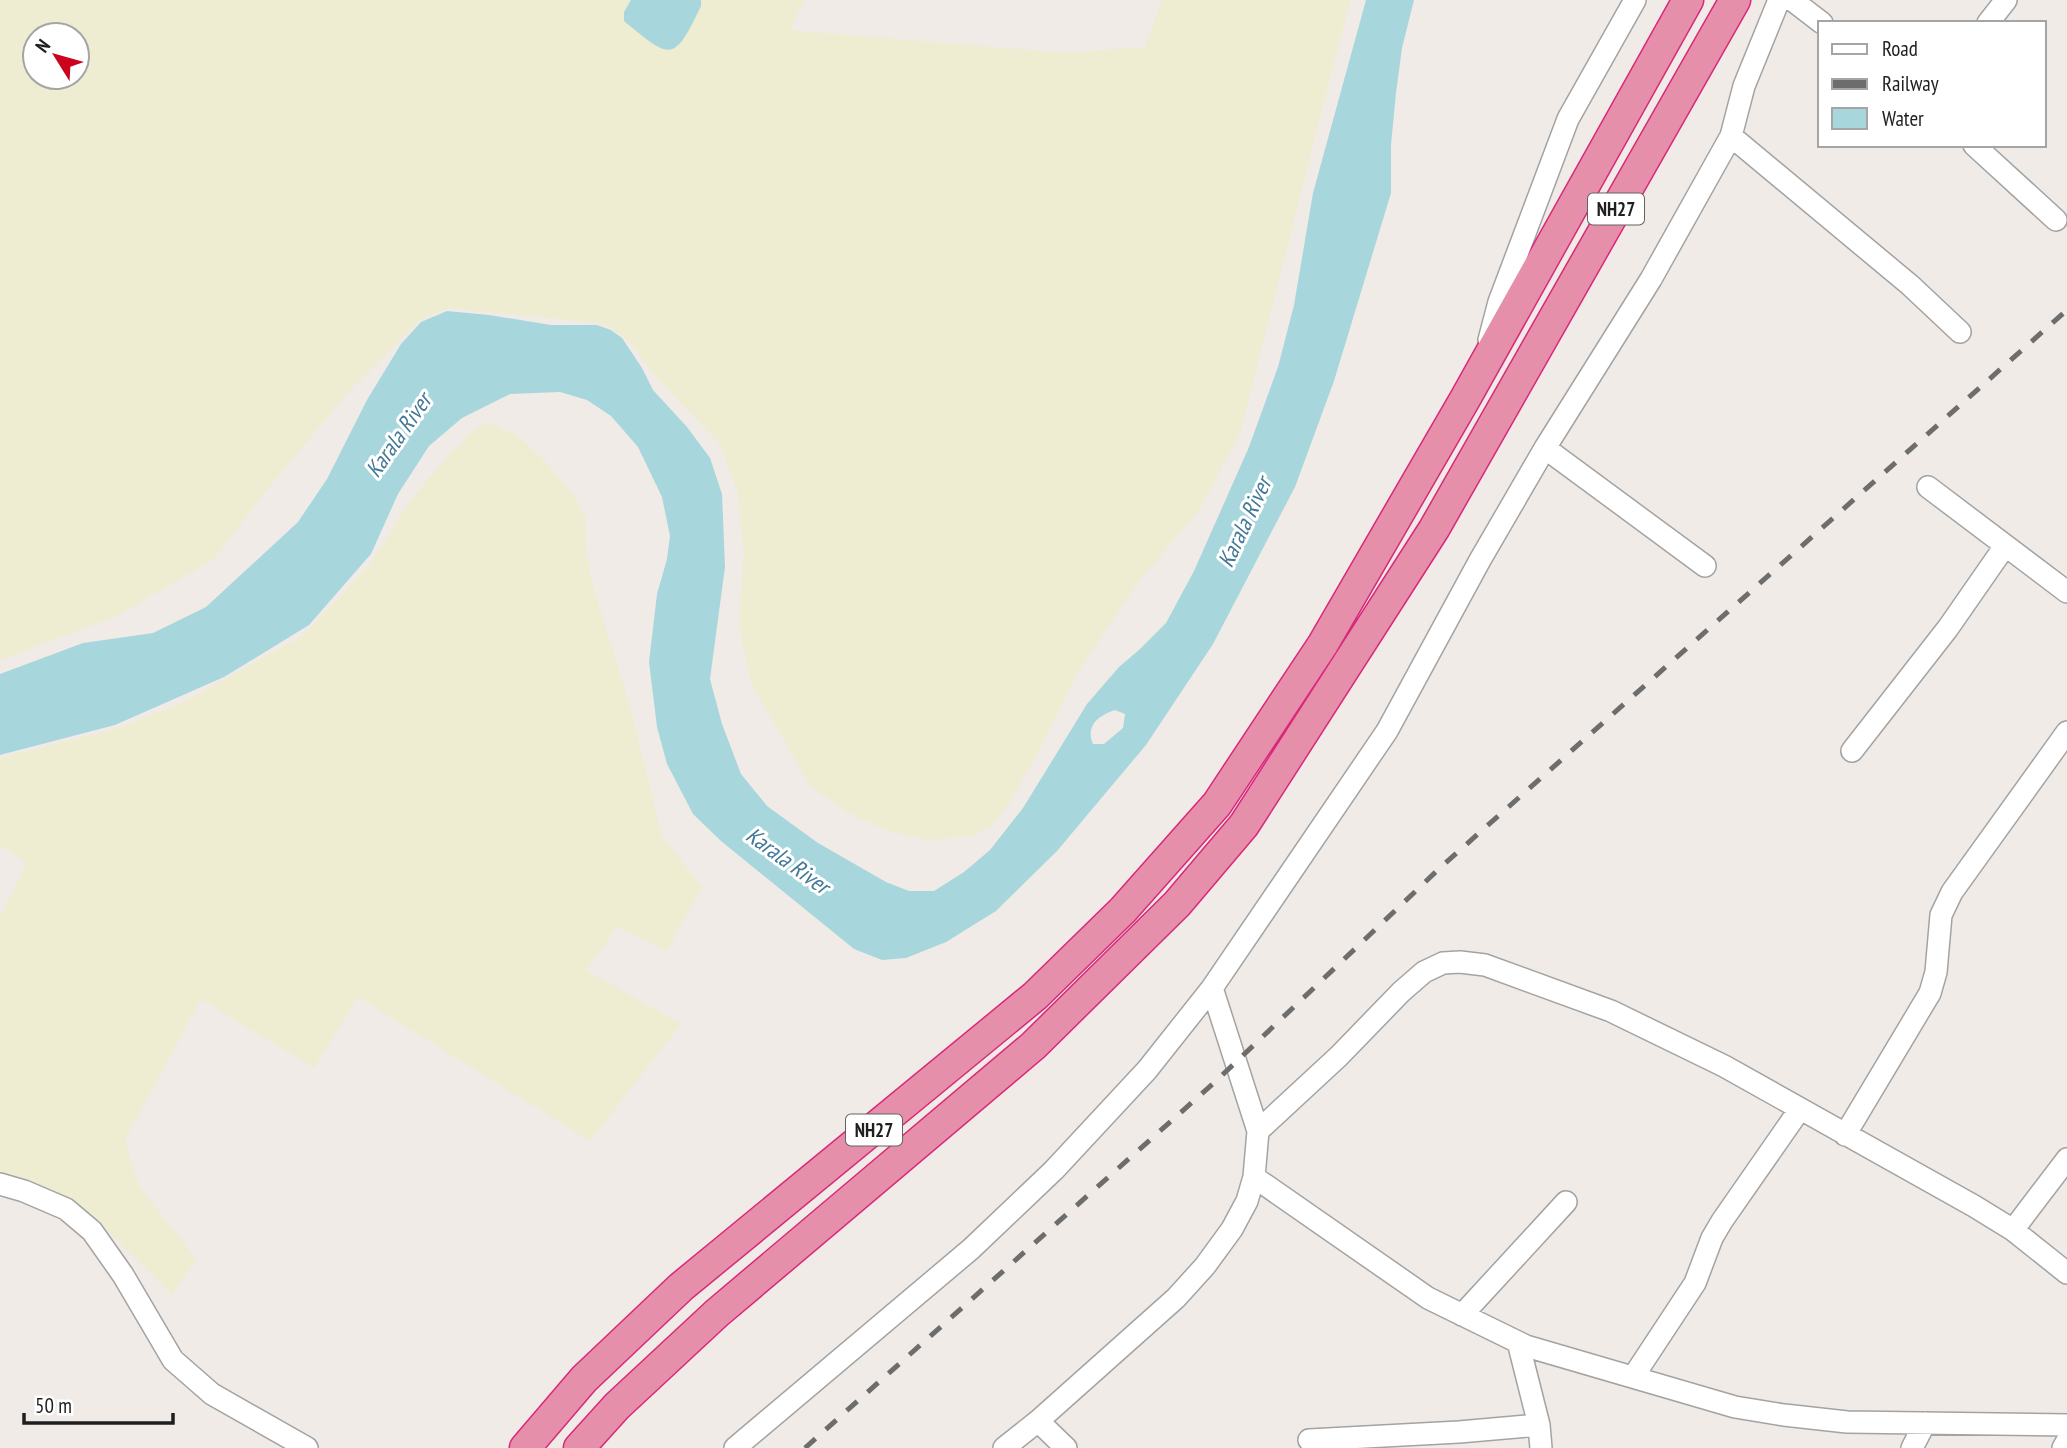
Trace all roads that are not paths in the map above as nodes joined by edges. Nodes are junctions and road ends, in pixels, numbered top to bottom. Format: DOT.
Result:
graph roads {
  1 [pos="1634,0"];
  2 [pos="1688,0"];
  3 [pos="1735,0"];
  4 [pos="1779,0"];
  5 [pos="1792,0"];
  6 [pos="2006,0"];
  7 [pos="1819,21"];
  8 [pos="1990,21"];
  9 [pos="1731,136"];
  10 [pos="1976,147"];
  11 [pos="2056,220"];
  12 [pos="1960,332"];
  13 [pos="1483,366"];
  14 [pos="1545,448"];
  15 [pos="1928,487"];
  16 [pos="2005,546"];
  17 [pos="1705,566"];
  18 [pos="2067,592"];
  19 [pos="2067,732"];
  20 [pos="1852,751"];
  21 [pos="1212,989"];
  22 [pos="1800,1109"];
  23 [pos="1258,1131"];
  24 [pos="1845,1135"];
  25 [pos="2067,1159"];
  26 [pos="1254,1177"];
  27 [pos="0,1184"];
  28 [pos="1566,1202"];
  29 [pos="2013,1230"];
  30 [pos="2067,1273"];
  31 [pos="1462,1315"];
  32 [pos="1518,1342"];
  33 [pos="1633,1377"];
  34 [pos="1038,1421"];
  35 [pos="1925,1423"];
  36 [pos="1539,1425"];
  37 [pos="2067,1425"];
  38 [pos="1309,1440"];
  39 [pos="2067,1441"];
  40 [pos="307,1448"];
  41 [pos="525,1448"];
  42 [pos="579,1448"];
  43 [pos="736,1448"];
  44 [pos="1004,1448"];
  45 [pos="1066,1448"];
  46 [pos="1541,1448"];
  47 [pos="1912,1448"];
  48 [pos="2063,1448"];
  1 -- 13 [label="street"];
  2 -- 13 [label="highway, NH27"];
  3 -- 42 [label="highway, NH27"];
  4 -- 9 [label="street"];
  5 -- 7 [label="street"];
  6 -- 8 [label="street"];
  9 -- 12 [label="street"];
  9 -- 14 [label="street"];
  10 -- 11 [label="street"];
  13 -- 41 [label="highway, NH27"];
  14 -- 17 [label="street"];
  14 -- 21 [label="street"];
  15 -- 16 [label="street"];
  16 -- 18 [label="street"];
  16 -- 20 [label="street"];
  19 -- 24 [label="street"];
  21 -- 23 [label="street"];
  21 -- 43 [label="street"];
  22 -- 23 [label="street"];
  22 -- 24 [label="street"];
  22 -- 33 [label="street"];
  23 -- 26 [label="street"];
  24 -- 29 [label="street"];
  25 -- 29 [label="street"];
  26 -- 31 [label="street"];
  26 -- 34 [label="street"];
  27 -- 40 [label="street"];
  28 -- 31 [label="street"];
  29 -- 30 [label="street"];
  31 -- 32 [label="street"];
  32 -- 33 [label="street"];
  32 -- 36 [label="street"];
  33 -- 35 [label="street"];
  34 -- 44 [label="street"];
  34 -- 45 [label="street"];
  35 -- 37 [label="street"];
  35 -- 47 [label="street"];
  36 -- 38 [label="street"];
  36 -- 46 [label="street"];
  39 -- 48 [label="street"];
}
